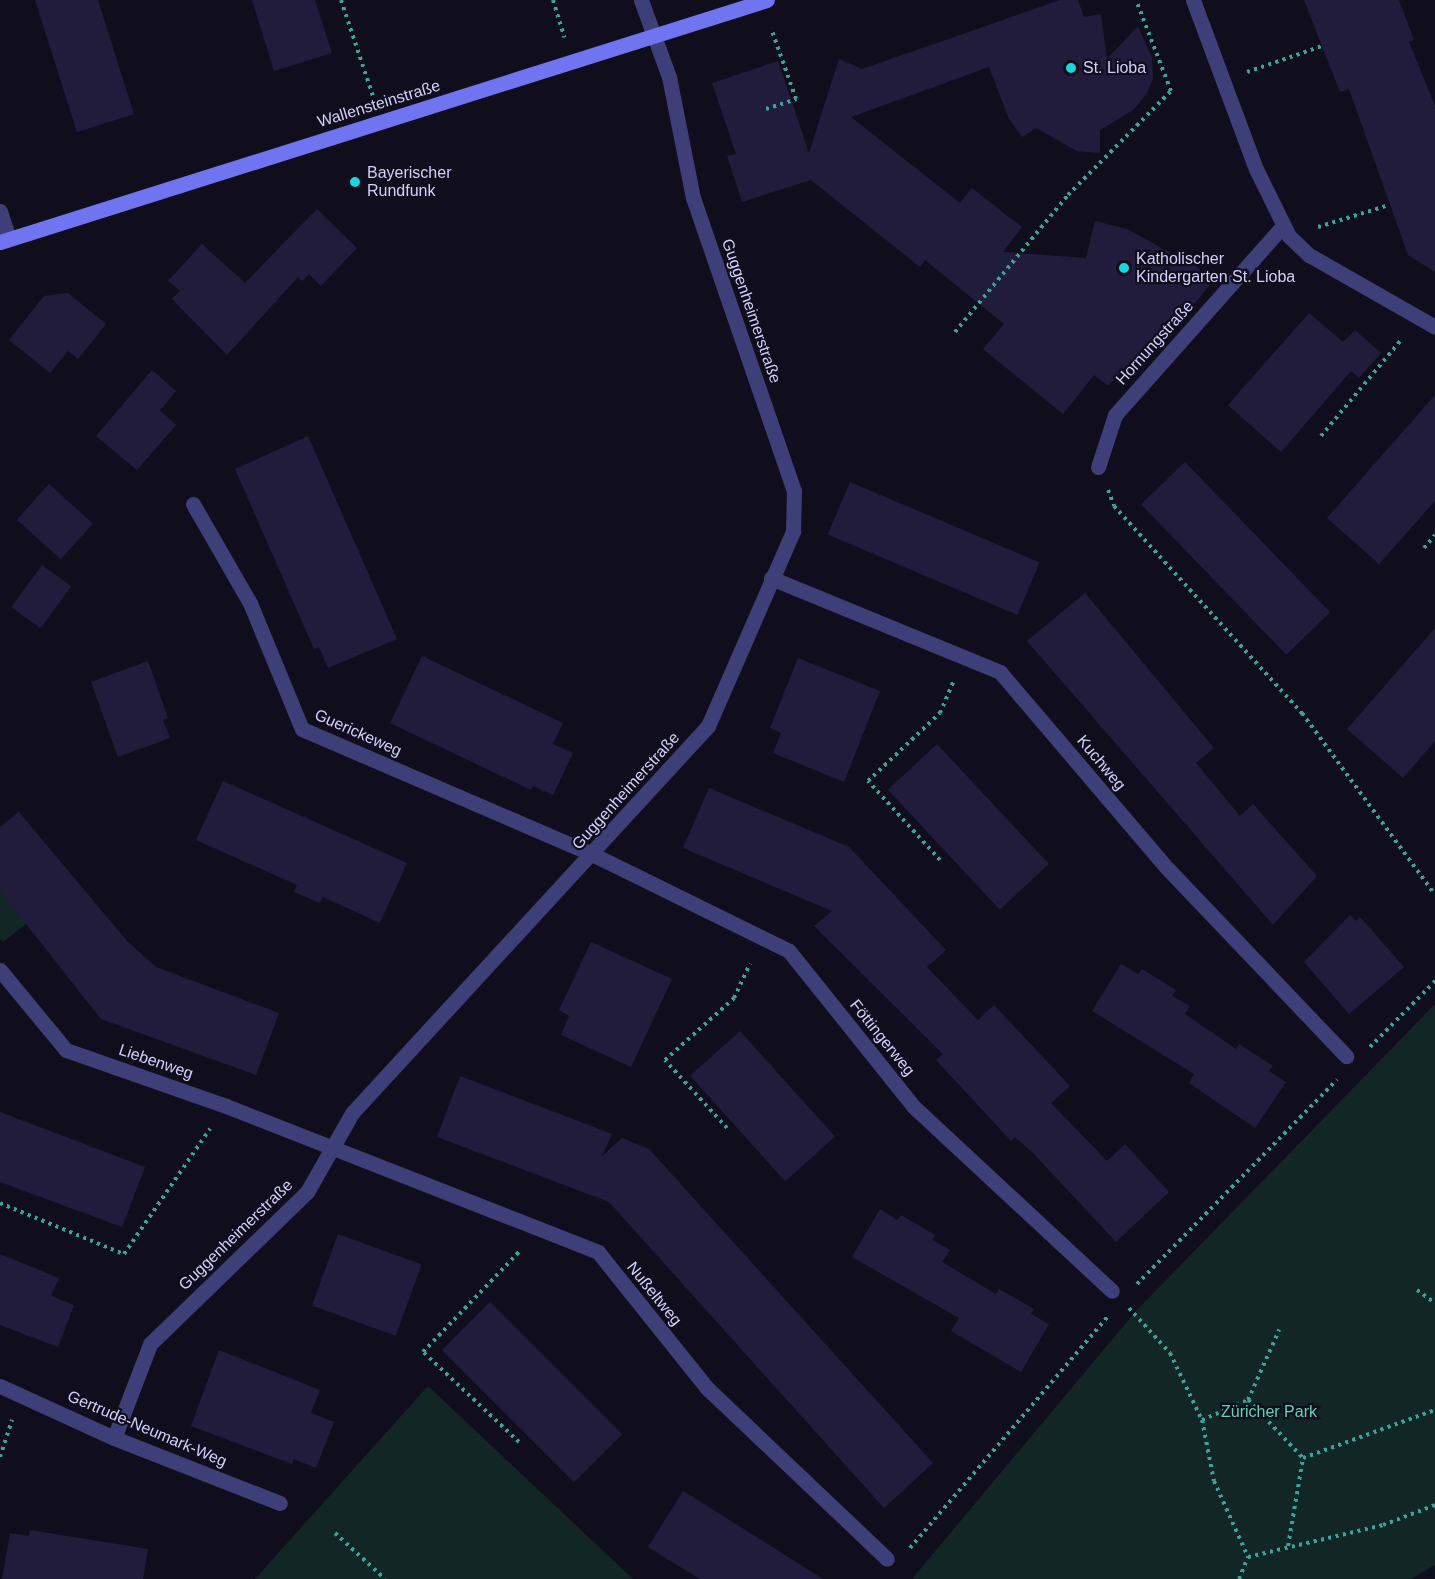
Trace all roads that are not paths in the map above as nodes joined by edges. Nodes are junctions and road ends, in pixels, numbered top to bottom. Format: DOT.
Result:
graph roads {
  1 [pos="641,0"];
  2 [pos="1193,0"];
  3 [pos="765,1"];
  4 [pos="655,36"];
  5 [pos="0,211"];
  6 [pos="1285,232"];
  7 [pos="4,240"];
  8 [pos="1435,327"];
  9 [pos="1098,467"];
  10 [pos="193,504"];
  11 [pos="771,578"];
  12 [pos="594,855"];
  13 [pos="0,970"];
  14 [pos="1346,1064"];
  15 [pos="331,1146"];
  16 [pos="1117,1296"];
  17 [pos="0,1386"];
  18 [pos="114,1438"];
  19 [pos="280,1503"];
  20 [pos="895,1558"];
  1 -- 4 [label="street, Guggenheimerstraße"];
  2 -- 6 [label="street"];
  3 -- 4 [label="street, Wallensteinstraße"];
  4 -- 7 [label="street, Wallensteinstraße"];
  4 -- 11 [label="street, Guggenheimerstraße"];
  5 -- 7 [label="street"];
  6 -- 8 [label="street"];
  6 -- 9 [label="street, Hornungstraße"];
  10 -- 12 [label="street, Guerickeweg"];
  11 -- 12 [label="street, Guggenheimerstraße"];
  11 -- 14 [label="street, Kuchweg"];
  12 -- 15 [label="street, Guggenheimerstraße"];
  12 -- 16 [label="street, Föttingerweg"];
  13 -- 15 [label="street, Liebenweg"];
  15 -- 18 [label="street, Guggenheimerstraße"];
  15 -- 20 [label="street, Nußeltweg"];
  17 -- 18 [label="street, Gertrude-Neumark-Weg"];
  18 -- 19 [label="street, Gertrude-Neumark-Weg"];
}
